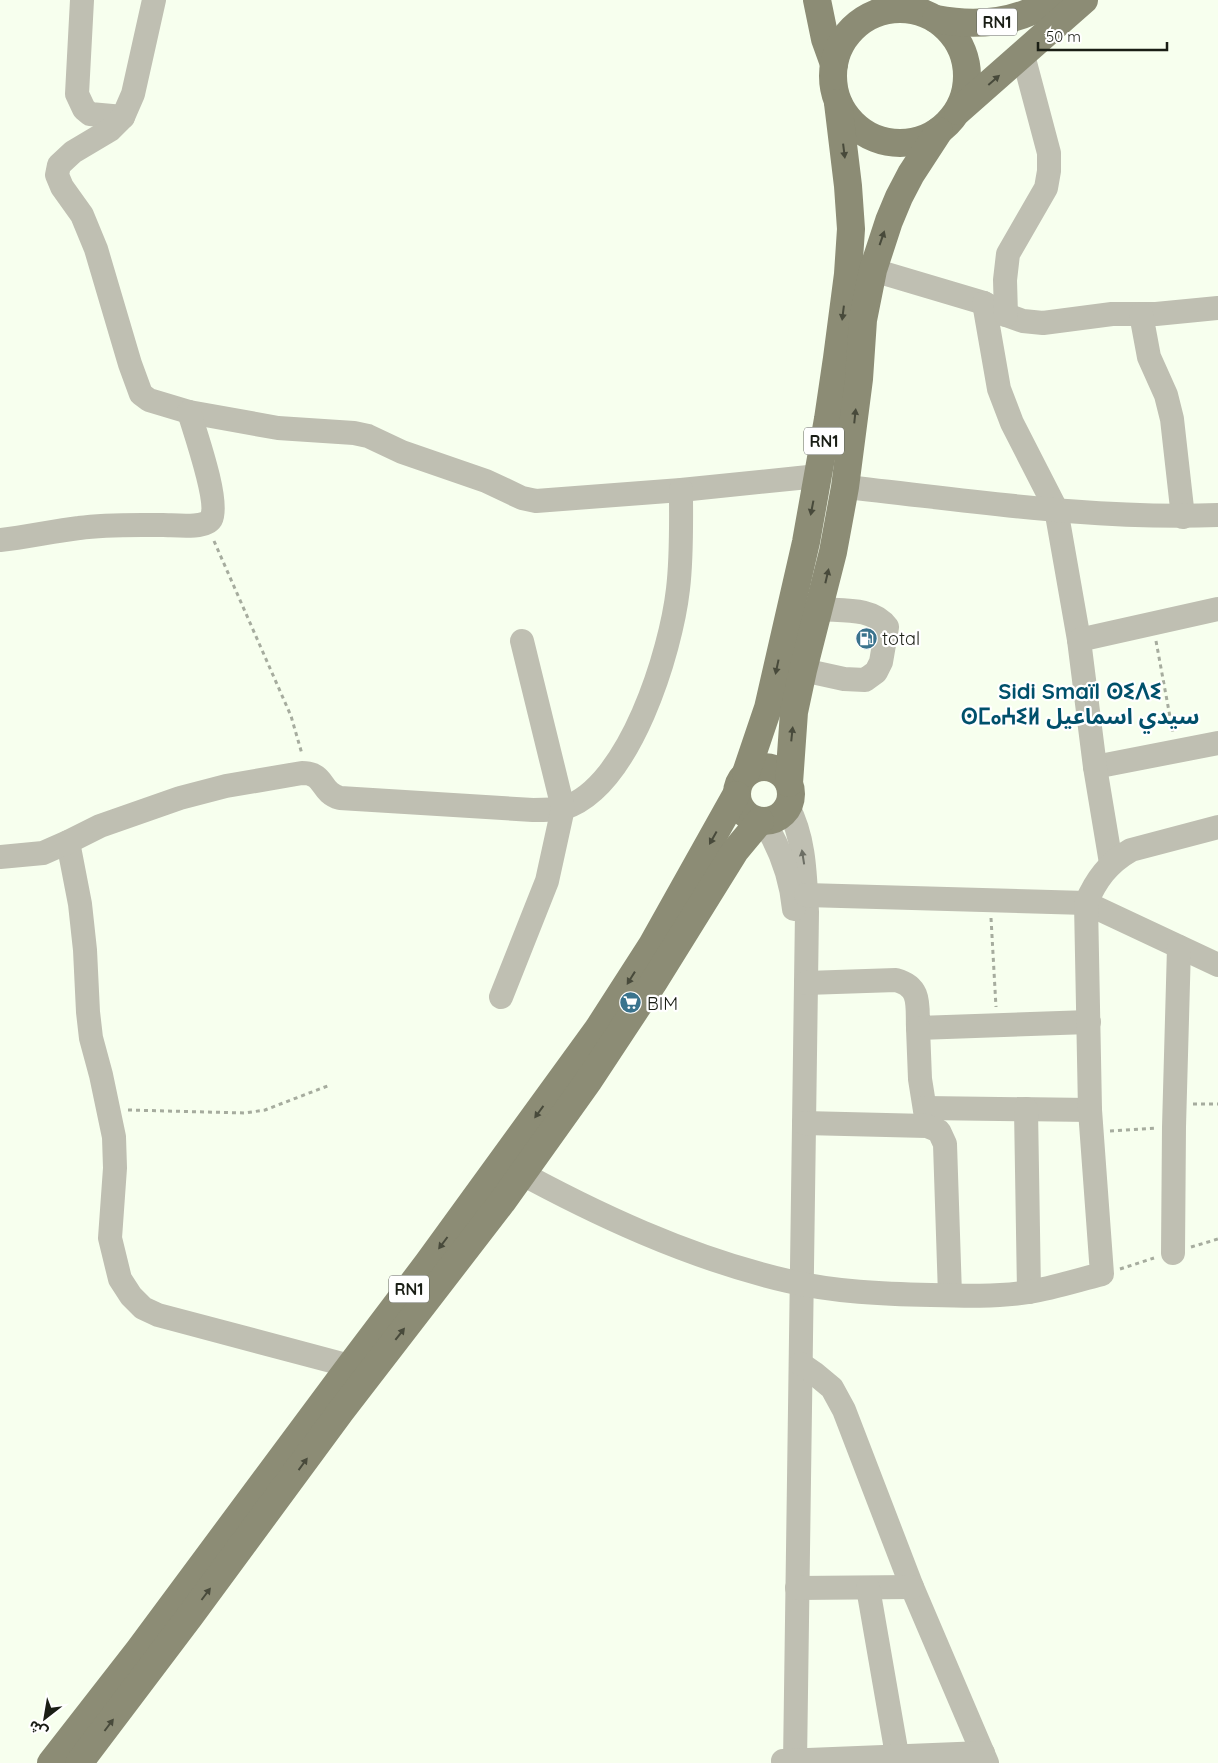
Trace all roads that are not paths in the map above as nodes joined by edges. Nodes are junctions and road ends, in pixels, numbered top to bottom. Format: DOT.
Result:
graph roads {
  1 [pos="82,0"];
  2 [pos="154,0"];
  3 [pos="817,0"];
  4 [pos="1053,0"];
  5 [pos="1084,0"];
  6 [pos="915,10"];
  7 [pos="1023,55"];
  8 [pos="834,64"];
  9 [pos="838,103"];
  10 [pos="123,116"];
  11 [pos="948,122"];
  12 [pos="873,270"];
  13 [pos="984,303"];
  14 [pos="1218,308"];
  15 [pos="1006,314"];
  16 [pos="1141,314"];
  17 [pos="189,412"];
  18 [pos="818,476"];
  19 [pos="845,487"];
  20 [pos="681,490"];
  21 [pos="1056,510"];
  22 [pos="1218,515"];
  23 [pos="1183,516"];
  24 [pos="0,540"];
  25 [pos="819,609"];
  26 [pos="1218,609"];
  27 [pos="1079,640"];
  28 [pos="522,641"];
  29 [pos="803,670"];
  30 [pos="1218,743"];
  31 [pos="1095,768"];
  32 [pos="741,784"];
  33 [pos="789,795"];
  34 [pos="563,808"];
  35 [pos="762,822"];
  36 [pos="1218,827"];
  37 [pos="68,842"];
  38 [pos="0,857"];
  39 [pos="1111,863"];
  40 [pos="806,895"];
  41 [pos="1086,903"];
  42 [pos="1179,947"];
  43 [pos="1218,965"];
  44 [pos="806,983"];
  45 [pos="501,997"];
  46 [pos="1089,1022"];
  47 [pos="918,1028"];
  48 [pos="1026,1109"];
  49 [pos="926,1117"];
  50 [pos="1091,1121"];
  51 [pos="804,1123"];
  52 [pos="512,1168"];
  53 [pos="1173,1253"];
  54 [pos="796,1283"];
  55 [pos="1029,1292"];
  56 [pos="950,1295"];
  57 [pos="800,1364"];
  58 [pos="350,1366"];
  59 [pos="912,1587"];
  60 [pos="797,1588"];
  61 [pos="868,1588"];
  62 [pos="985,1758"];
  63 [pos="899,1759"];
  64 [pos="789,1762"];
  65 [pos="51,1763"];
  66 [pos="79,1763"];
  1 -- 10 [label="street"];
  2 -- 10 [label="street"];
  3 -- 8 [label="main road"];
  4 -- 6 [label="main road, RN1"];
  5 -- 7 [label="main road, RN1"];
  6 -- 8 [label="main road, RN1"];
  6 -- 11 [label="main road, RN1"];
  11 -- 7 [label="main road, RN1, one-way"];
  7 -- 15 [label="street"];
  8 -- 9 [label="main road, RN1"];
  9 -- 11 [label="main road, RN1"];
  9 -- 18 [label="main road, RN1, one-way"];
  10 -- 17 [label="street"];
  12 -- 11 [label="main road, RN1, one-way"];
  12 -- 13 [label="street"];
  19 -- 12 [label="main road, RN1, one-way"];
  13 -- 15 [label="street"];
  13 -- 21 [label="street"];
  14 -- 16 [label="street"];
  15 -- 16 [label="street"];
  16 -- 23 [label="street"];
  17 -- 20 [label="street"];
  17 -- 24 [label="street"];
  18 -- 20 [label="street"];
  18 -- 32 [label="main road, RN1, one-way"];
  19 -- 21 [label="street"];
  25 -- 19 [label="main road, RN1, one-way"];
  20 -- 34 [label="street"];
  21 -- 23 [label="street"];
  21 -- 27 [label="street"];
  22 -- 23 [label="street"];
  25 -- 29 [label="main road, RN1"];
  25 -- 29 [label="street"];
  26 -- 27 [label="street"];
  27 -- 31 [label="street"];
  28 -- 34 [label="street"];
  33 -- 29 [label="main road, RN1, one-way"];
  30 -- 31 [label="street"];
  31 -- 39 [label="street"];
  32 -- 33 [label="main road"];
  32 -- 35 [label="main road"];
  32 -- 52 [label="main road, RN1, one-way"];
  33 -- 35 [label="main road, RN1"];
  40 -- 33 [label="street, one-way"];
  34 -- 37 [label="street"];
  34 -- 45 [label="street"];
  35 -- 52 [label="main road, RN1"];
  35 -- 54 [label="street"];
  36 -- 39 [label="street"];
  37 -- 38 [label="street"];
  37 -- 58 [label="street"];
  39 -- 41 [label="street"];
  40 -- 41 [label="street"];
  40 -- 44 [label="street"];
  41 -- 42 [label="street"];
  41 -- 46 [label="street"];
  42 -- 43 [label="street"];
  42 -- 53 [label="street"];
  44 -- 47 [label="street"];
  44 -- 51 [label="street"];
  46 -- 47 [label="street"];
  46 -- 50 [label="street"];
  47 -- 49 [label="street"];
  48 -- 49 [label="street"];
  48 -- 50 [label="street"];
  48 -- 55 [label="street"];
  49 -- 51 [label="street"];
  49 -- 56 [label="street"];
  50 -- 55 [label="street"];
  51 -- 54 [label="street"];
  52 -- 54 [label="street"];
  52 -- 58 [label="main road, RN1, one-way"];
  66 -- 52 [label="main road, RN1, one-way"];
  54 -- 56 [label="street"];
  54 -- 57 [label="street"];
  54 -- 64 [label="street"];
  55 -- 56 [label="street"];
  57 -- 59 [label="street"];
  57 -- 60 [label="street"];
  58 -- 65 [label="main road, RN1"];
  59 -- 61 [label="street"];
  59 -- 62 [label="street"];
  60 -- 61 [label="street"];
  60 -- 64 [label="street"];
  61 -- 63 [label="street"];
  62 -- 63 [label="street"];
  63 -- 64 [label="street"];
}
